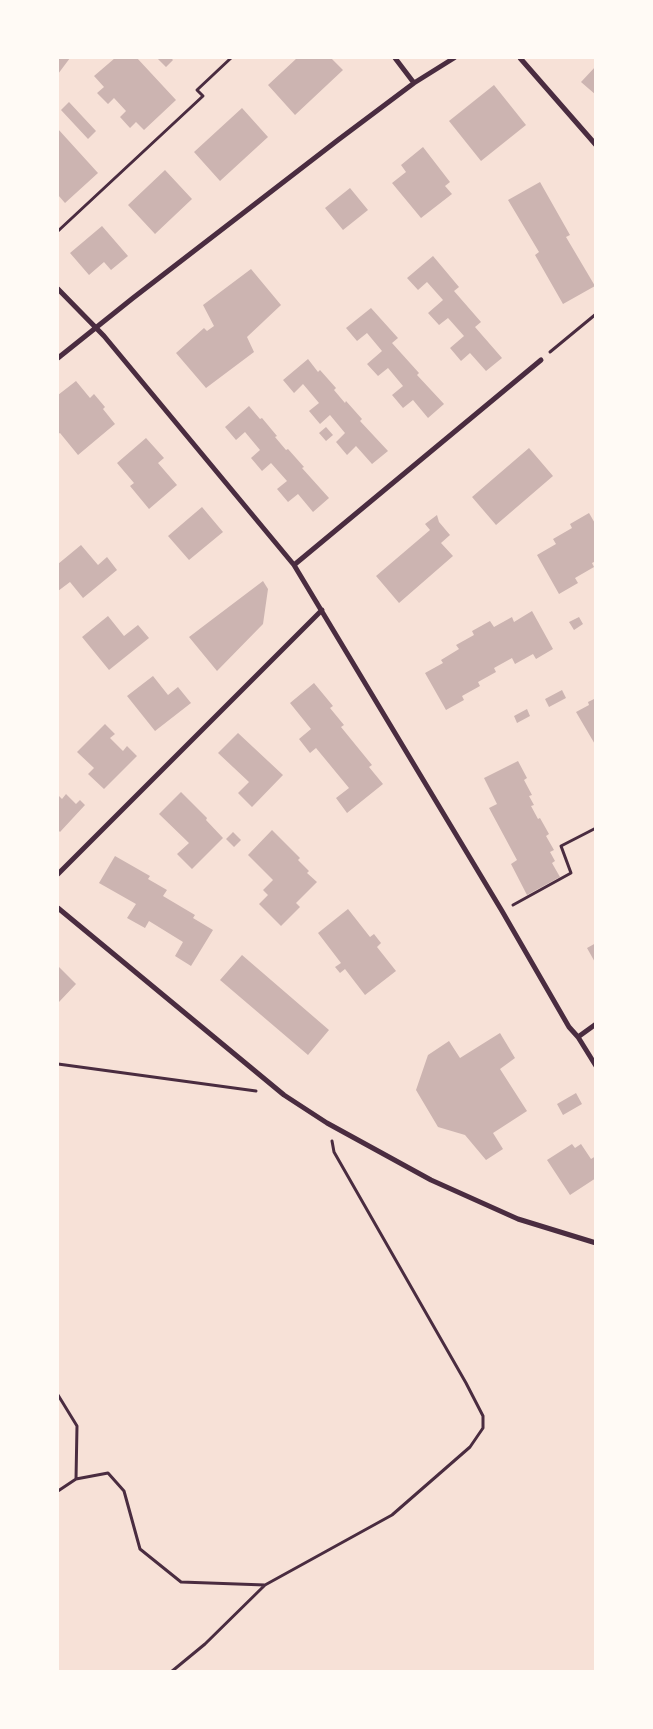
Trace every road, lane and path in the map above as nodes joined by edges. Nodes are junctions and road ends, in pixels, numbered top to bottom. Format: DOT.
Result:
graph roads {
  1 [pos="231,58"];
  2 [pos="395,58"];
  3 [pos="454,58"];
  4 [pos="520,58"];
  5 [pos="414,83"];
  6 [pos="596,144"];
  7 [pos="58,231"];
  8 [pos="58,289"];
  9 [pos="596,314"];
  10 [pos="95,328"];
  11 [pos="58,358"];
  12 [pos="541,360"];
  13 [pos="294,565"];
  14 [pos="322,610"];
  15 [pos="596,828"];
  16 [pos="58,874"];
  17 [pos="58,908"];
  18 [pos="502,911"];
  19 [pos="596,1024"];
  20 [pos="578,1038"];
  21 [pos="58,1064"];
  22 [pos="596,1066"];
  23 [pos="284,1095"];
  24 [pos="328,1124"];
  25 [pos="596,1243"];
  26 [pos="58,1395"];
  27 [pos="76,1479"];
  28 [pos="58,1490"];
  29 [pos="265,1585"];
  30 [pos="171,1672"];
  1 -- 7 [label="path"];
  2 -- 5 [label="street"];
  3 -- 5 [label="street"];
  4 -- 6 [label="street"];
  5 -- 10 [label="street"];
  8 -- 10 [label="street"];
  9 -- 12 [label="path"];
  10 -- 11 [label="street"];
  10 -- 13 [label="street"];
  12 -- 13 [label="street"];
  13 -- 14 [label="street"];
  14 -- 16 [label="street"];
  14 -- 18 [label="street"];
  15 -- 18 [label="path"];
  17 -- 23 [label="street"];
  18 -- 20 [label="street"];
  19 -- 20 [label="street"];
  20 -- 22 [label="street"];
  21 -- 23 [label="path"];
  23 -- 24 [label="street"];
  24 -- 25 [label="street"];
  24 -- 29 [label="path"];
  26 -- 27 [label="path"];
  27 -- 28 [label="path"];
  27 -- 29 [label="path"];
  29 -- 30 [label="path"];
}
